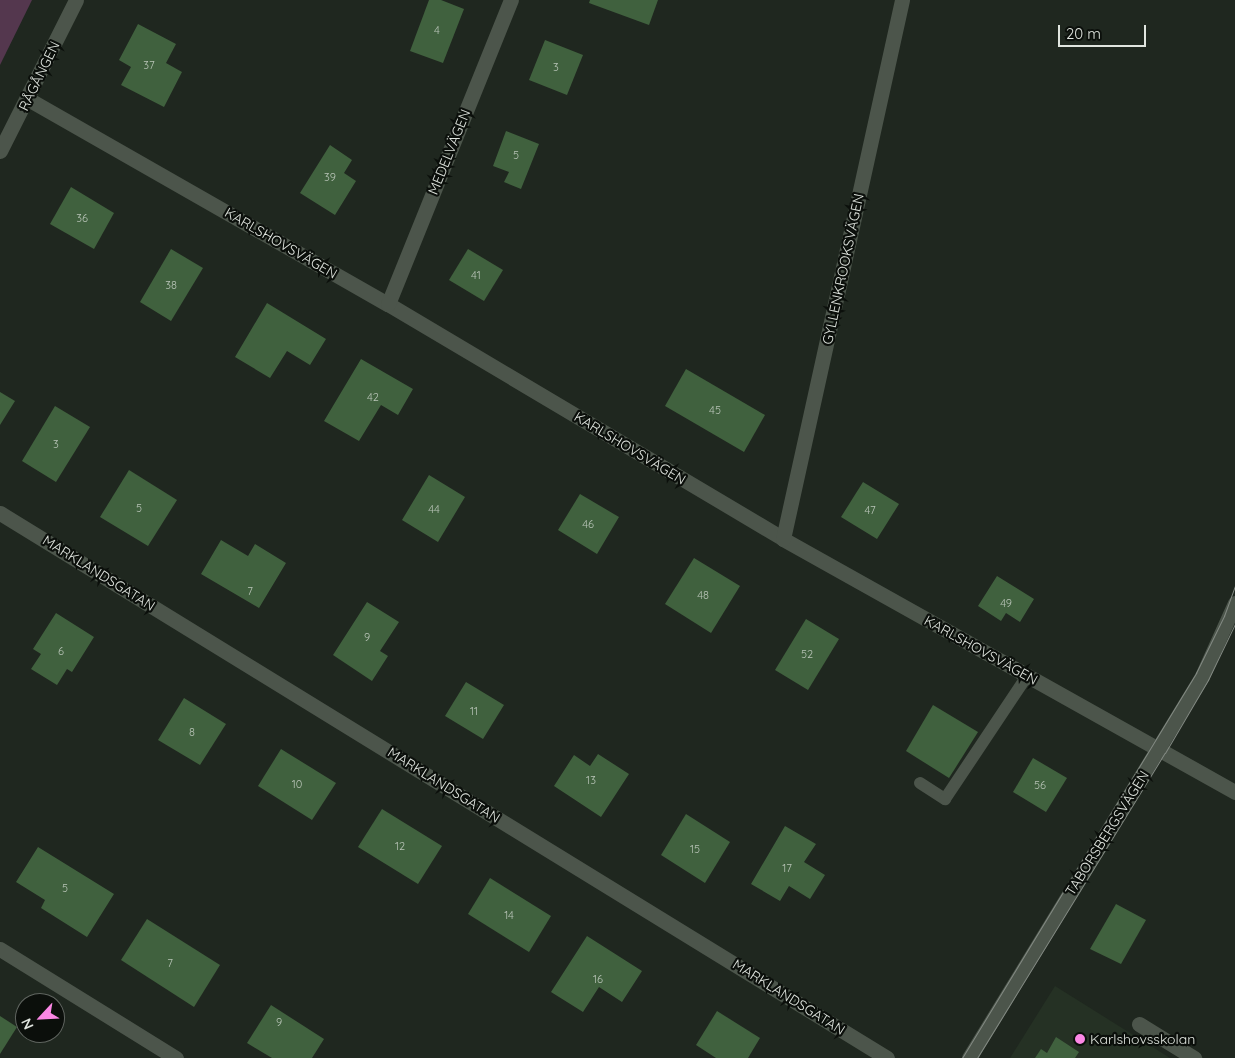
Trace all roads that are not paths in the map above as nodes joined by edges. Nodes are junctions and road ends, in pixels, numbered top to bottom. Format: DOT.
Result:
graph roads {
  1 [pos="76,0"];
  2 [pos="511,0"];
  3 [pos="902,0"];
  4 [pos="28,99"];
  5 [pos="0,151"];
  6 [pos="388,304"];
  7 [pos="0,513"];
  8 [pos="783,539"];
  9 [pos="1235,603"];
  10 [pos="1027,676"];
  11 [pos="1158,750"];
  12 [pos="920,783"];
  13 [pos="1235,792"];
  14 [pos="0,949"];
  15 [pos="1139,1024"];
  16 [pos="176,1058"];
  17 [pos="888,1058"];
  18 [pos="969,1058"];
  19 [pos="1194,1058"];
  1 -- 4 [label="street, RÅGÅNGEN"];
  2 -- 6 [label="street, MEDELVÄGEN"];
  3 -- 8 [label="street, GYLLENKROOKSVÄGEN"];
  4 -- 5 [label="street, RÅGÅNGEN"];
  4 -- 6 [label="street, KARLSHOVSVÄGEN"];
  6 -- 8 [label="street, KARLSHOVSVÄGEN"];
  7 -- 17 [label="street, MARKLANDSGATAN"];
  8 -- 10 [label="street, KARLSHOVSVÄGEN"];
  9 -- 11 [label="street, TABORSBERGSVÄGEN"];
  10 -- 11 [label="street, KARLSHOVSVÄGEN"];
  10 -- 12 [label="lane"];
  11 -- 13 [label="street, KARLSHOVSVÄGEN"];
  11 -- 18 [label="street, TABORSBERGSVÄGEN"];
  14 -- 16 [label="street"];
  15 -- 19 [label="street"];
}
